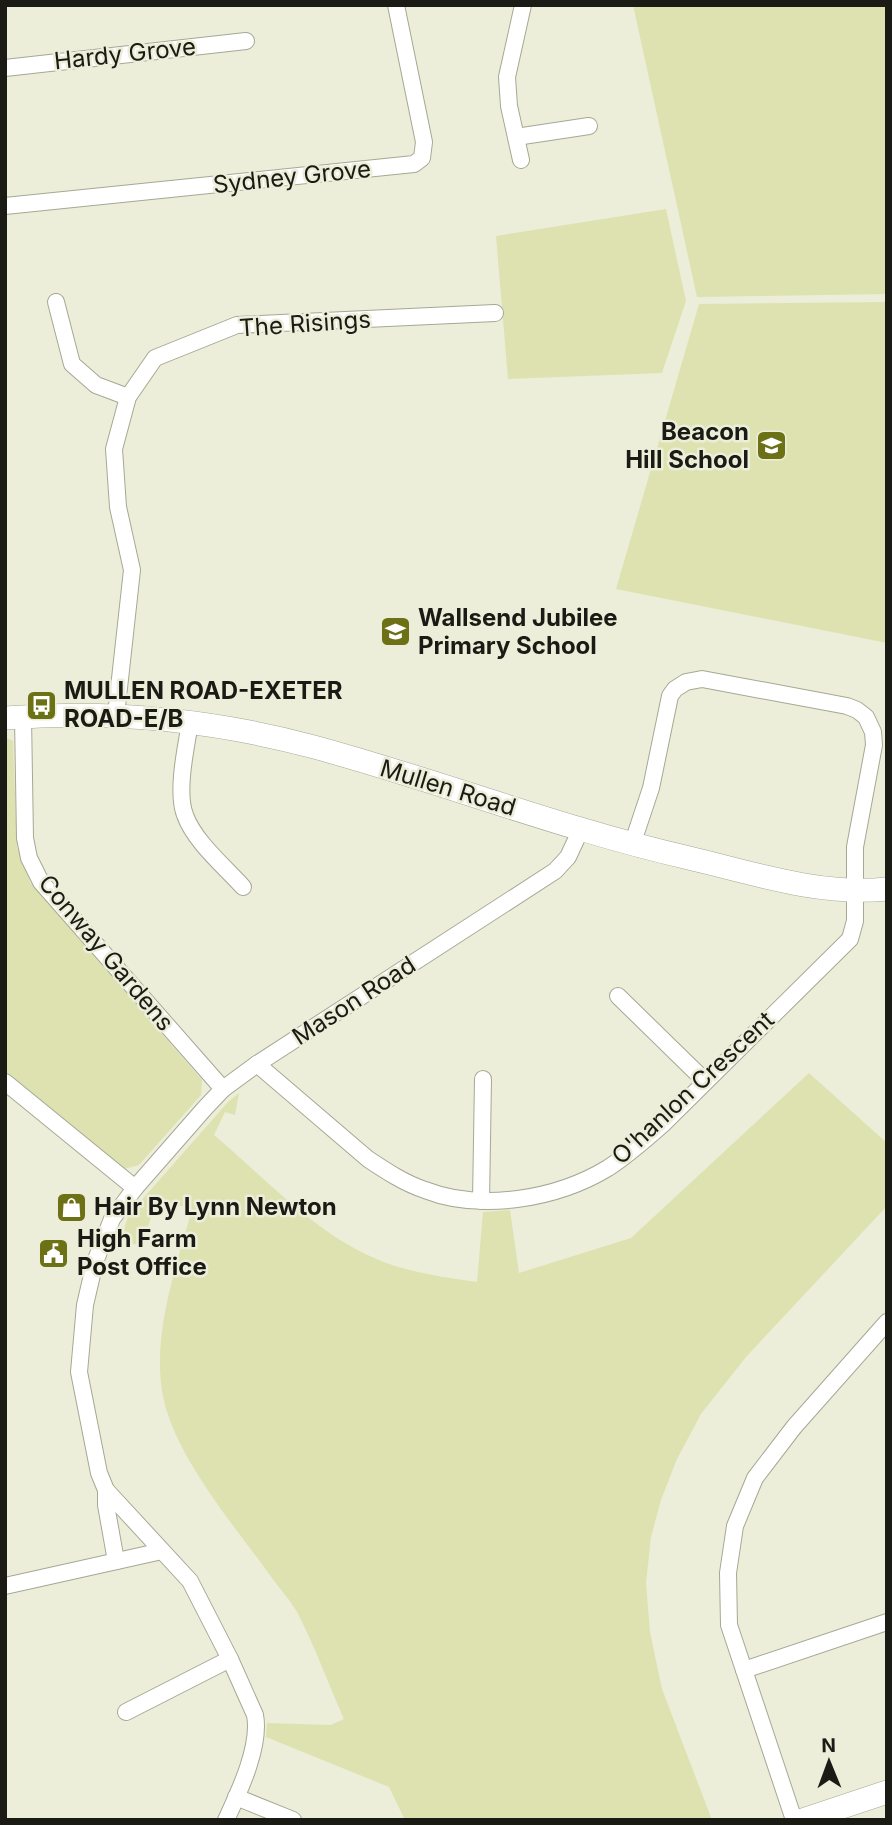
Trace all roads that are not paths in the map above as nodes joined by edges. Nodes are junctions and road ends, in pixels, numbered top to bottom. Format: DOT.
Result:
graph roads {
  1 [pos="396,5"];
  2 [pos="523,5"];
  3 [pos="246,41"];
  4 [pos="5,68"];
  5 [pos="589,126"];
  6 [pos="516,137"];
  7 [pos="521,160"];
  8 [pos="5,206"];
  9 [pos="56,302"];
  10 [pos="495,313"];
  11 [pos="128,397"];
  12 [pos="116,715"];
  13 [pos="14,718"];
  14 [pos="190,723"];
  15 [pos="581,829"];
  16 [pos="632,845"];
  17 [pos="243,887"];
  18 [pos="887,888"];
  19 [pos="854,890"];
  20 [pos="618,996"];
  21 [pos="257,1064"];
  22 [pos="483,1079"];
  23 [pos="705,1081"];
  24 [pos="5,1082"];
  25 [pos="223,1089"];
  26 [pos="135,1188"];
  27 [pos="481,1201"];
  28 [pos="887,1322"];
  29 [pos="106,1490"];
  30 [pos="162,1551"];
  31 [pos="116,1561"];
  32 [pos="5,1586"];
  33 [pos="887,1622"];
  34 [pos="230,1659"];
  35 [pos="744,1670"];
  36 [pos="126,1712"];
  37 [pos="887,1792"];
  38 [pos="236,1797"];
  39 [pos="226,1820"];
  40 [pos="293,1820"];
  41 [pos="794,1820"];
  42 [pos="803,1820"];
  1 -- 8 [label="street, Sydney Grove"];
  2 -- 6 [label="street"];
  3 -- 4 [label="street, Hardy Grove"];
  5 -- 6 [label="street"];
  6 -- 7 [label="street"];
  9 -- 11 [label="street"];
  10 -- 11 [label="street, The Risings"];
  11 -- 12 [label="street, The Risings"];
  12 -- 13 [label="street, Mullen Road"];
  12 -- 14 [label="street, Mullen Road"];
  13 -- 25 [label="street, Conway Gardens"];
  14 -- 15 [label="street, Mullen Road"];
  14 -- 17 [label="street"];
  15 -- 16 [label="street, Mullen Road"];
  15 -- 21 [label="street, Mason Road"];
  16 -- 19 [label="street, Mullen Road"];
  16 -- 19 [label="street, O'hanlon Crescent"];
  18 -- 19 [label="street, Mullen Road"];
  19 -- 23 [label="street, O'hanlon Crescent"];
  20 -- 23 [label="street"];
  21 -- 25 [label="street, Mason Road"];
  21 -- 27 [label="street, O'hanlon Crescent"];
  22 -- 27 [label="street"];
  23 -- 27 [label="street, O'hanlon Crescent"];
  24 -- 26 [label="street"];
  25 -- 26 [label="street, Mason Road"];
  26 -- 29 [label="street, Mason Road"];
  28 -- 35 [label="street"];
  29 -- 30 [label="street"];
  29 -- 31 [label="street"];
  30 -- 31 [label="street"];
  30 -- 34 [label="street"];
  31 -- 32 [label="street"];
  33 -- 35 [label="street"];
  34 -- 36 [label="street"];
  34 -- 38 [label="street"];
  35 -- 41 [label="street"];
  37 -- 42 [label="street"];
  38 -- 39 [label="street"];
  38 -- 40 [label="street"];
}
